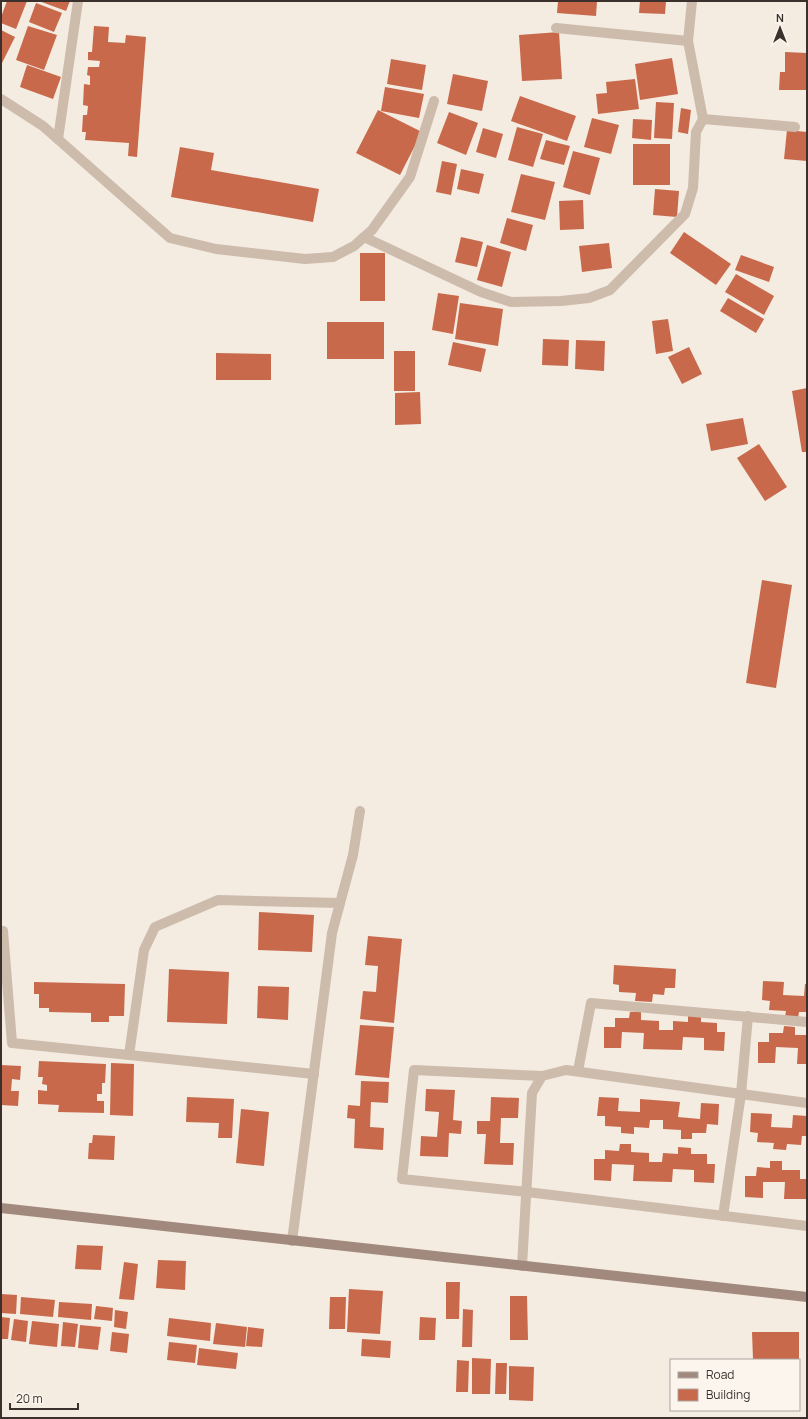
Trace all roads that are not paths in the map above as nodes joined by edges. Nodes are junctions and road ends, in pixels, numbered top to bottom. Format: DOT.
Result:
graph roads {
  1 [pos="78,1"];
  2 [pos="692,1"];
  3 [pos="556,28"];
  4 [pos="688,41"];
  5 [pos="1,99"];
  6 [pos="434,101"];
  7 [pos="703,119"];
  8 [pos="795,127"];
  9 [pos="58,139"];
  10 [pos="364,237"];
  11 [pos="360,811"];
  12 [pos="340,903"];
  13 [pos="1,931"];
  14 [pos="748,1016"];
  15 [pos="807,1022"];
  16 [pos="129,1055"];
  17 [pos="578,1071"];
  18 [pos="314,1074"];
  19 [pos="542,1076"];
  20 [pos="741,1094"];
  21 [pos="807,1103"];
  22 [pos="527,1192"];
  23 [pos="1,1208"];
  24 [pos="723,1216"];
  25 [pos="807,1226"];
  26 [pos="292,1240"];
  27 [pos="522,1266"];
  28 [pos="807,1298"];
  1 -- 9 [label="street"];
  2 -- 4 [label="street"];
  3 -- 4 [label="street"];
  4 -- 7 [label="street"];
  5 -- 9 [label="street"];
  6 -- 10 [label="street"];
  7 -- 8 [label="street"];
  7 -- 10 [label="street"];
  9 -- 10 [label="street"];
  11 -- 12 [label="street"];
  12 -- 16 [label="street"];
  12 -- 18 [label="street"];
  13 -- 16 [label="street"];
  14 -- 15 [label="street"];
  14 -- 17 [label="street"];
  14 -- 20 [label="street"];
  16 -- 18 [label="street"];
  17 -- 19 [label="street"];
  17 -- 20 [label="street"];
  18 -- 26 [label="street"];
  19 -- 22 [label="street"];
  19 -- 22 [label="street"];
  20 -- 21 [label="street"];
  20 -- 24 [label="street"];
  22 -- 24 [label="street"];
  22 -- 27 [label="street"];
  23 -- 26 [label="main road"];
  24 -- 25 [label="street"];
  26 -- 27 [label="main road"];
  27 -- 28 [label="main road"];
}
